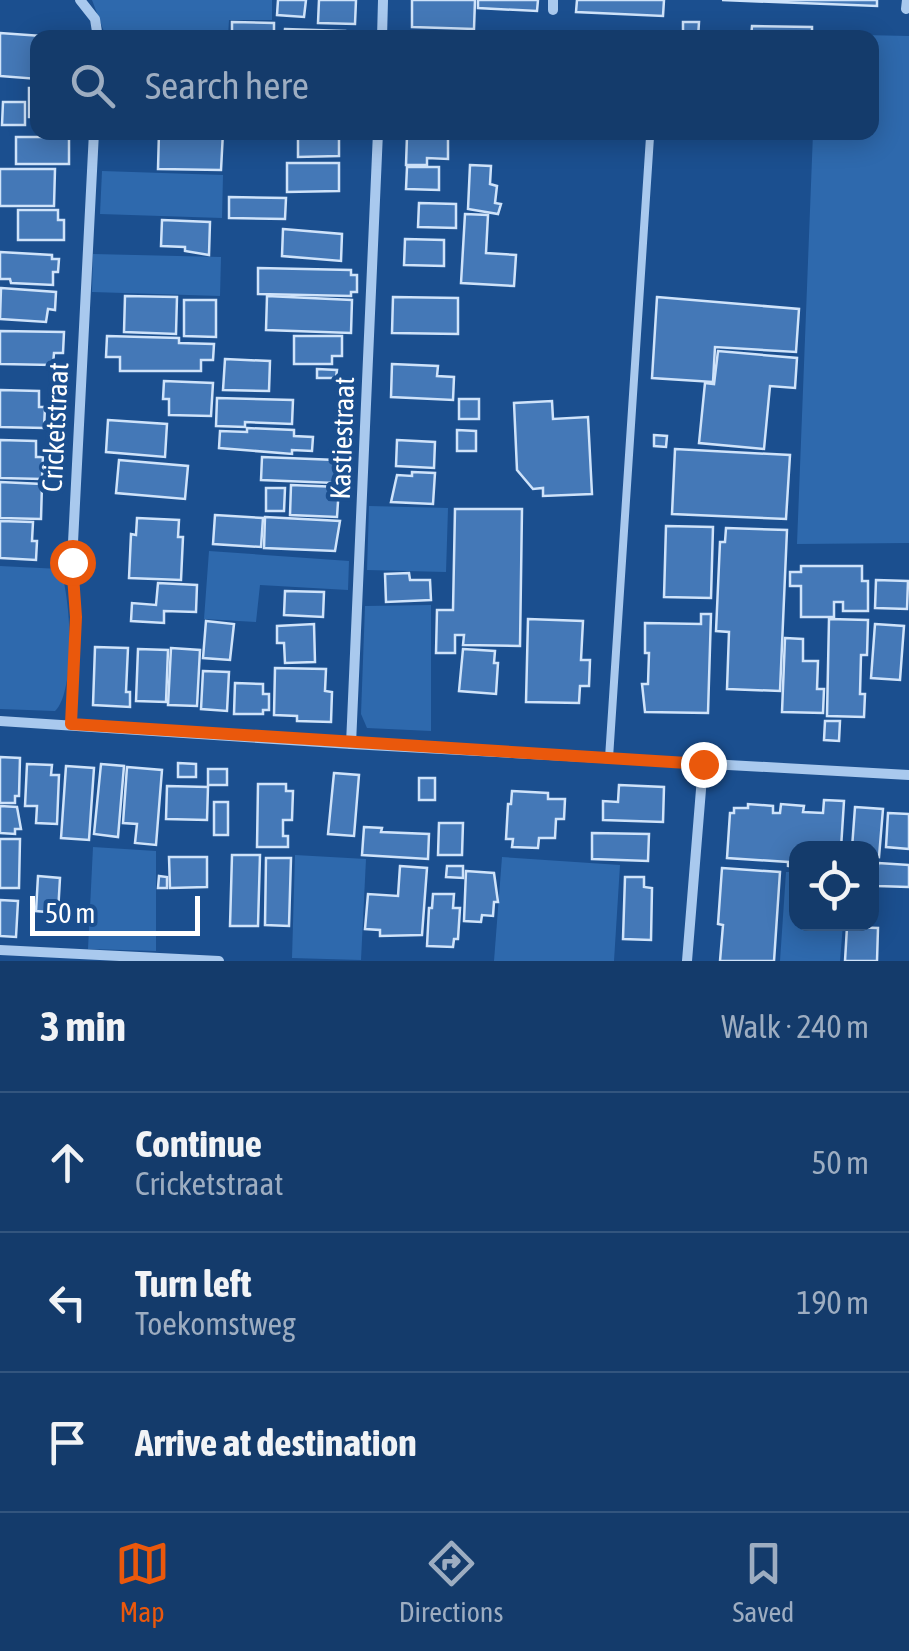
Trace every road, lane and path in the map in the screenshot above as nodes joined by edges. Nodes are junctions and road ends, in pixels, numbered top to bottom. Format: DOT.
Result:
graph roads {
  1 [pos="80,0"];
  2 [pos="384,0"];
  3 [pos="97,30"];
  4 [pos="382,30"];
  5 [pos="94,140"];
  6 [pos="378,140"];
  7 [pos="650,140"];
  8 [pos="0,720"];
  9 [pos="71,724"];
  10 [pos="351,744"];
  11 [pos="609,758"];
  12 [pos="703,764"];
  13 [pos="909,775"];
  14 [pos="0,950"];
  15 [pos="219,961"];
  16 [pos="687,961"];
  1 -- 3 [label="street"];
  2 -- 4 [label="street"];
  5 -- 9 [label="street, Cricketstraat"];
  6 -- 10 [label="street, Kastiestraat"];
  7 -- 11 [label="lane"];
  8 -- 9 [label="street"];
  9 -- 10 [label="street"];
  10 -- 11 [label="street"];
  11 -- 12 [label="street"];
  12 -- 13 [label="street"];
  12 -- 16 [label="street"];
  14 -- 15 [label="street"];
}
